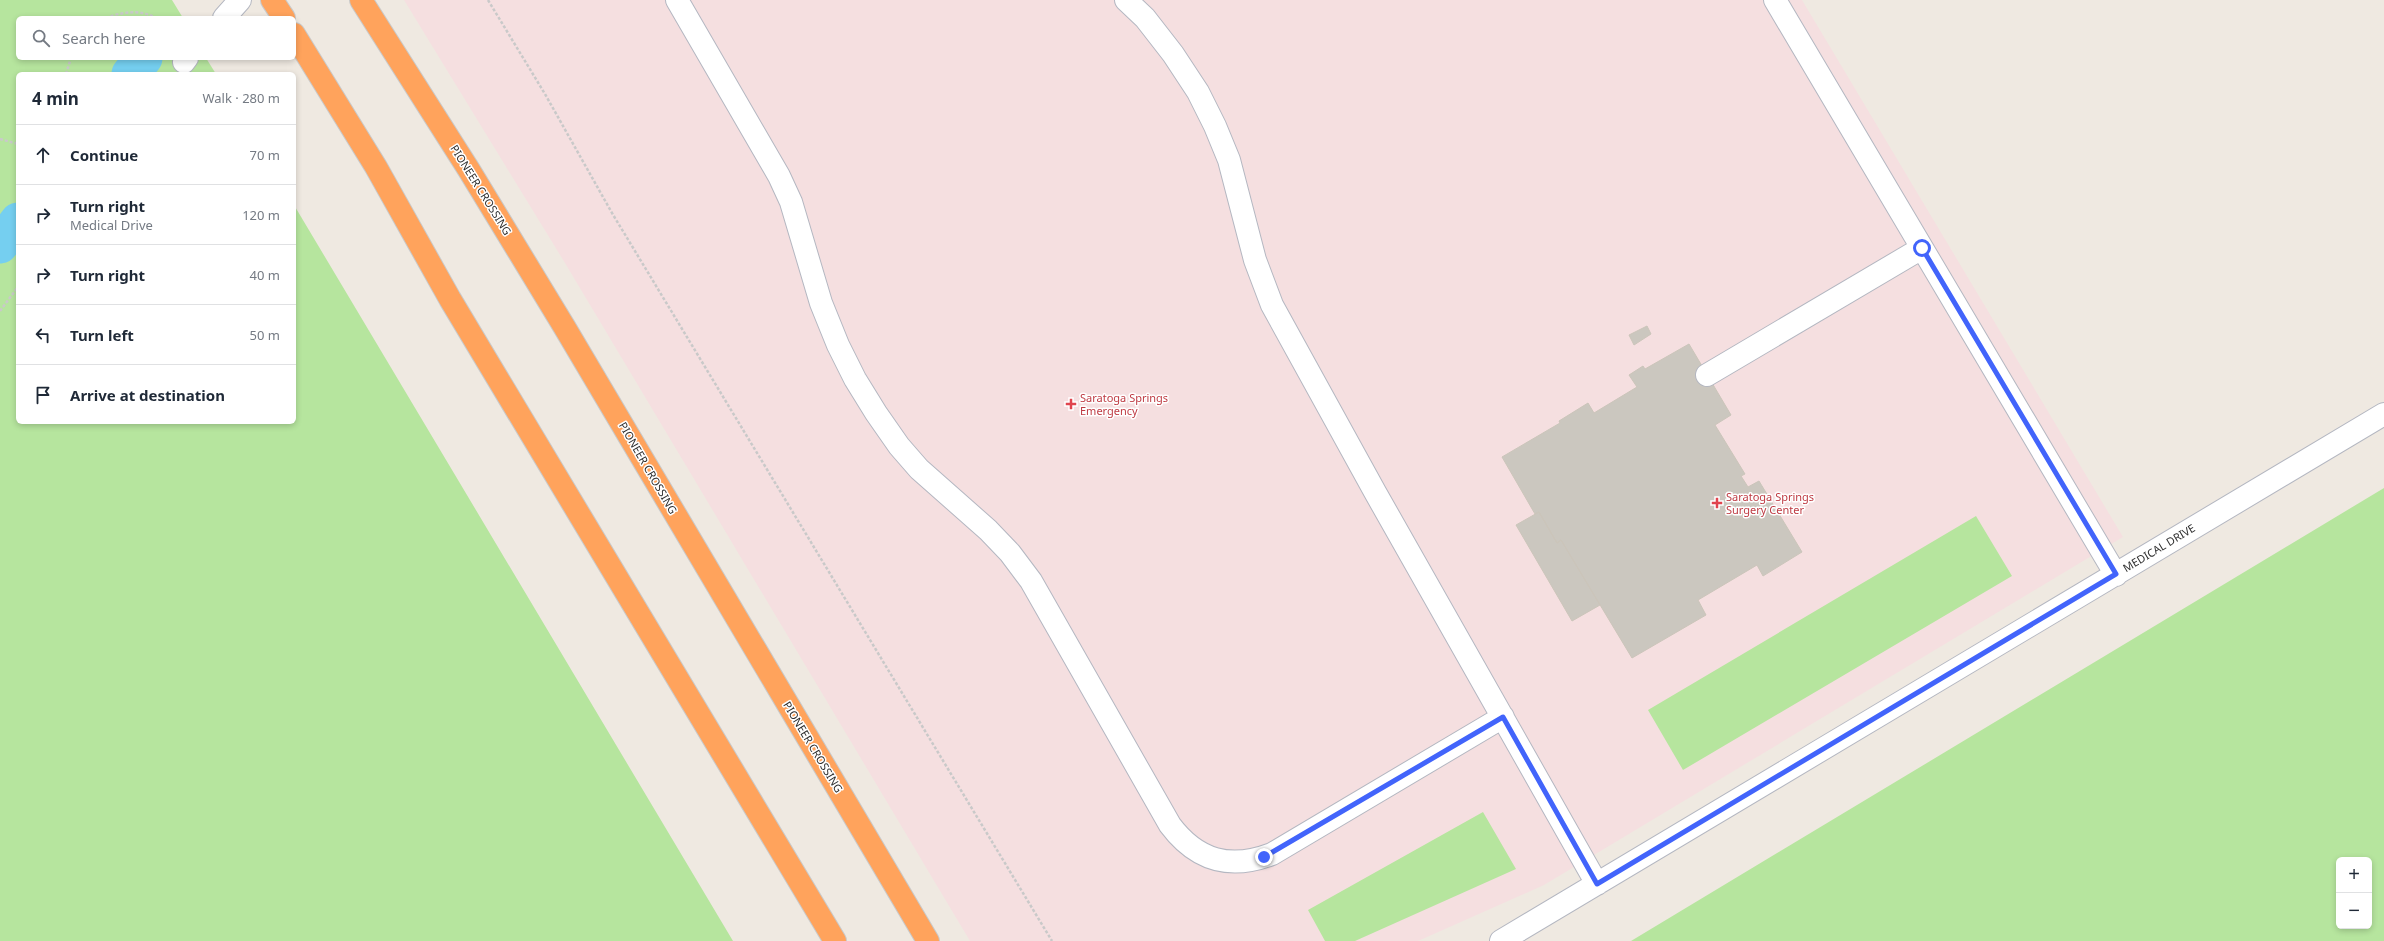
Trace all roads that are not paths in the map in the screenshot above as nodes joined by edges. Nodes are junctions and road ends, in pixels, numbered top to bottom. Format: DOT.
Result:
graph roads {
  1 [pos="240,0"];
  2 [pos="272,0"];
  3 [pos="361,0"];
  4 [pos="677,0"];
  5 [pos="1126,0"];
  6 [pos="1774,0"];
  7 [pos="226,16"];
  8 [pos="283,16"];
  9 [pos="296,37"];
  10 [pos="1922,248"];
  11 [pos="1706,375"];
  12 [pos="2384,414"];
  13 [pos="2116,574"];
  14 [pos="1503,717"];
  15 [pos="1597,884"];
  16 [pos="835,941"];
  17 [pos="928,941"];
  18 [pos="1501,941"];
  1 -- 7 [label="street"];
  2 -- 8 [label="highway"];
  3 -- 17 [label="highway, PIONEER CROSSING"];
  4 -- 14 [label="street"];
  5 -- 14 [label="street"];
  6 -- 10 [label="street"];
  9 -- 16 [label="highway"];
  10 -- 11 [label="street"];
  10 -- 13 [label="street"];
  12 -- 13 [label="street, MEDICAL DRIVE"];
  13 -- 15 [label="street, MEDICAL DRIVE"];
  14 -- 15 [label="street"];
  15 -- 18 [label="street, MEDICAL DRIVE"];
}
